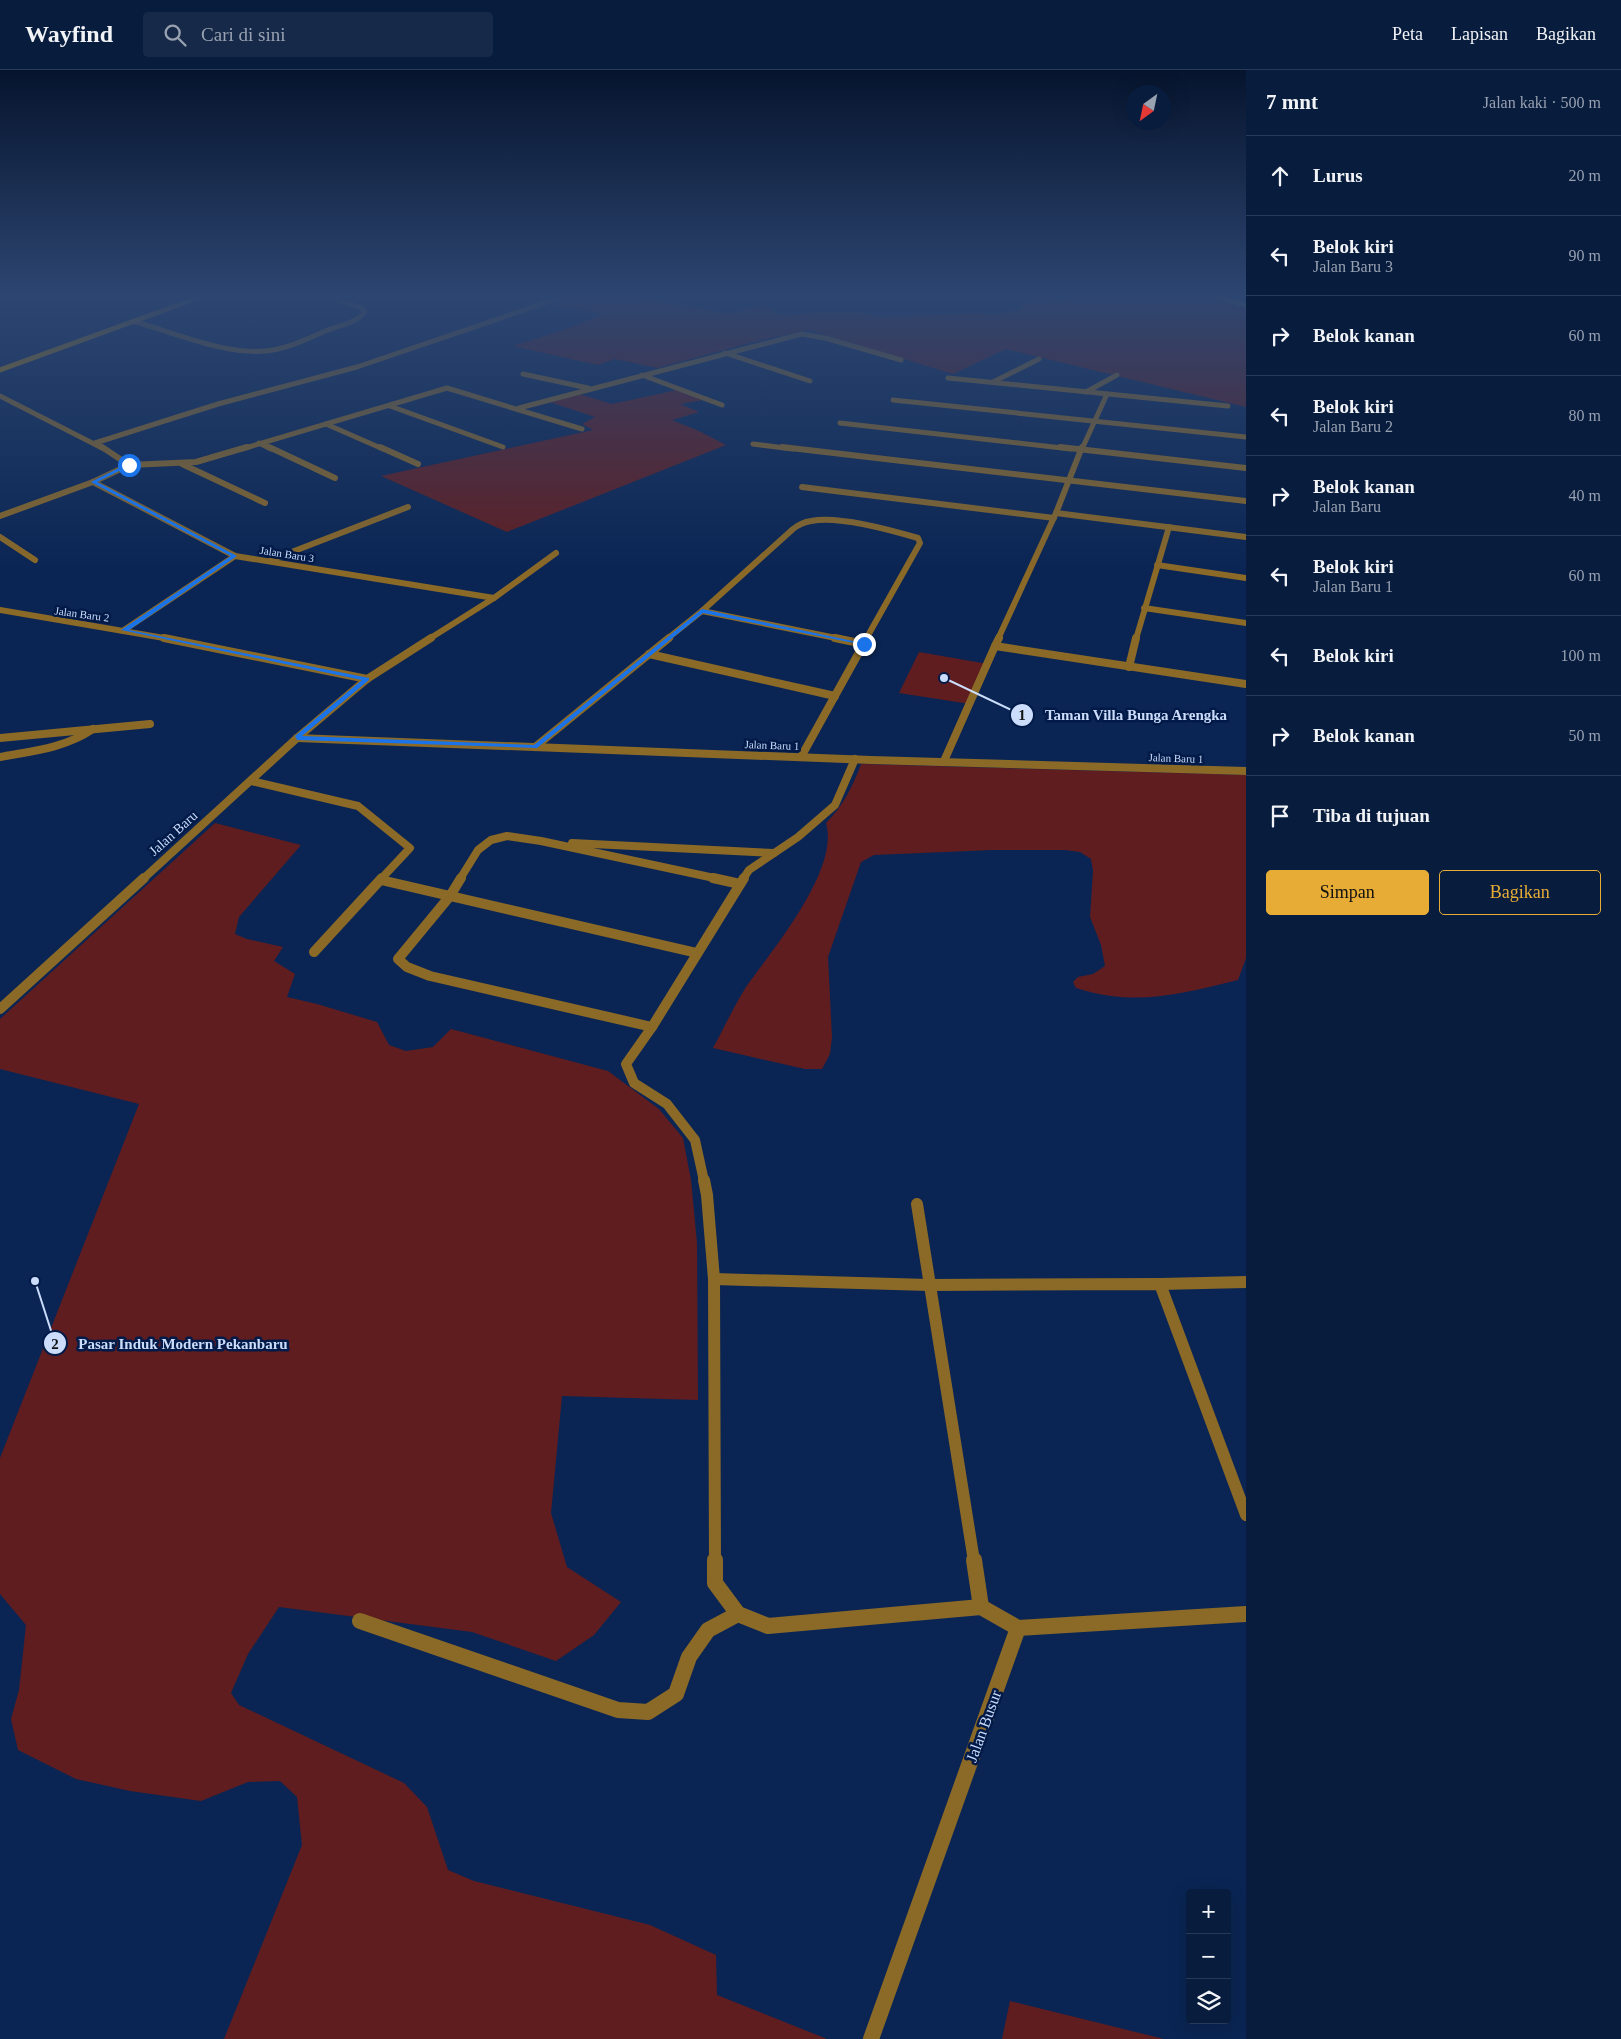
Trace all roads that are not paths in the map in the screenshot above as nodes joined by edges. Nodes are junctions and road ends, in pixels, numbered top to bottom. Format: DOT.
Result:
graph roads {
  1 [pos="279,388"];
  2 [pos="586,388"];
  3 [pos="595,388"];
  4 [pos="678,388"];
  5 [pos="1043,388"];
  6 [pos="1094,388"];
  7 [pos="591,389"];
  8 [pos="1086,392"];
  9 [pos="1106,394"];
  10 [pos="0,396"];
  11 [pos="893,400"];
  12 [pos="722,404"];
  13 [pos="390,406"];
  14 [pos="1228,406"];
  15 [pos="518,408"];
  16 [pos="1093,421"];
  17 [pos="840,423"];
  18 [pos="326,424"];
  19 [pos="582,429"];
  20 [pos="1246,437"];
  21 [pos="259,443"];
  22 [pos="95,444"];
  23 [pos="753,444"];
  24 [pos="503,447"];
  25 [pos="1082,448"];
  26 [pos="182,464"];
  27 [pos="418,464"];
  28 [pos="129,465"];
  29 [pos="1246,468"];
  30 [pos="335,478"];
  31 [pos="1070,480"];
  32 [pos="93,482"];
  33 [pos="802,487"];
  34 [pos="1246,500"];
  35 [pos="265,503"];
  36 [pos="408,507"];
  37 [pos="0,516"];
  38 [pos="1055,516"];
  39 [pos="1169,527"];
  40 [pos="0,537"];
  41 [pos="1246,537"];
  42 [pos="556,554"];
  43 [pos="235,556"];
  44 [pos="35,560"];
  45 [pos="270,560"];
  46 [pos="1157,565"];
  47 [pos="1246,578"];
  48 [pos="494,598"];
  49 [pos="1144,608"];
  50 [pos="0,610"];
  51 [pos="702,611"];
  52 [pos="1246,623"];
  53 [pos="124,630"];
  54 [pos="864,644"];
  55 [pos="995,646"];
  56 [pos="649,654"];
  57 [pos="1129,668"];
  58 [pos="366,679"];
  59 [pos="1246,684"];
  60 [pos="835,696"];
  61 [pos="150,724"];
  62 [pos="93,729"];
  63 [pos="0,738"];
  64 [pos="297,738"];
  65 [pos="535,747"];
  66 [pos="0,757"];
  67 [pos="801,757"];
  68 [pos="855,759"];
  69 [pos="944,761"];
  70 [pos="1246,772"];
  71 [pos="251,781"];
  72 [pos="541,842"];
  73 [pos="774,853"];
  74 [pos="381,880"];
  75 [pos="740,884"];
  76 [pos="450,896"];
  77 [pos="314,952"];
  78 [pos="697,953"];
  79 [pos="0,1009"];
  80 [pos="652,1027"];
  81 [pos="917,1204"];
  82 [pos="714,1279"];
  83 [pos="1246,1282"];
  84 [pos="1160,1284"];
  85 [pos="929,1285"];
  86 [pos="1246,1515"];
  87 [pos="981,1607"];
  88 [pos="738,1614"];
  89 [pos="1246,1614"];
  90 [pos="360,1621"];
  91 [pos="1018,1628"];
  92 [pos="870,2039"];
  1 -- 22 [label="street"];
  2 -- 7 [label="street"];
  3 -- 7 [label="street"];
  4 -- 12 [label="street"];
  5 -- 8 [label="street"];
  6 -- 8 [label="street"];
  7 -- 15 [label="street"];
  8 -- 9 [label="street"];
  9 -- 14 [label="street"];
  9 -- 16 [label="street"];
  10 -- 22 [label="street"];
  11 -- 16 [label="street"];
  13 -- 15 [label="street"];
  13 -- 18 [label="street"];
  13 -- 24 [label="street"];
  15 -- 19 [label="street"];
  16 -- 20 [label="street"];
  16 -- 25 [label="street"];
  17 -- 25 [label="street"];
  18 -- 21 [label="street"];
  18 -- 27 [label="street"];
  21 -- 26 [label="street"];
  21 -- 30 [label="street"];
  22 -- 28 [label="street"];
  23 -- 31 [label="street"];
  25 -- 29 [label="street"];
  25 -- 31 [label="street"];
  26 -- 28 [label="street"];
  26 -- 35 [label="street"];
  28 -- 32 [label="street"];
  31 -- 34 [label="street"];
  31 -- 38 [label="street"];
  32 -- 37 [label="street"];
  32 -- 43 [label="street, Jalan Baru 3"];
  33 -- 38 [label="street"];
  36 -- 45 [label="street"];
  38 -- 39 [label="street"];
  38 -- 55 [label="street"];
  39 -- 41 [label="street"];
  39 -- 46 [label="street"];
  40 -- 44 [label="street"];
  42 -- 48 [label="street, Jalan Baru"];
  43 -- 45 [label="street, Jalan Baru 3"];
  43 -- 53 [label="street"];
  45 -- 48 [label="street, Jalan Baru 3"];
  46 -- 47 [label="street"];
  46 -- 49 [label="street"];
  48 -- 58 [label="street, Jalan Baru"];
  49 -- 52 [label="street"];
  49 -- 57 [label="street"];
  50 -- 53 [label="street, Jalan Baru 2"];
  51 -- 54 [label="street"];
  51 -- 54 [label="street"];
  51 -- 56 [label="street"];
  53 -- 58 [label="street, Jalan Baru 2"];
  54 -- 60 [label="street"];
  55 -- 57 [label="street"];
  55 -- 69 [label="street"];
  56 -- 60 [label="street"];
  56 -- 65 [label="street"];
  57 -- 59 [label="street"];
  58 -- 64 [label="street, Jalan Baru"];
  60 -- 67 [label="street"];
  61 -- 62 [label="street"];
  62 -- 63 [label="street"];
  62 -- 66 [label="street"];
  64 -- 65 [label="street, Jalan Baru 1"];
  64 -- 71 [label="street, Jalan Baru"];
  65 -- 67 [label="street, Jalan Baru 1"];
  67 -- 68 [label="street, Jalan Baru 1"];
  68 -- 69 [label="street, Jalan Baru 1"];
  68 -- 73 [label="street"];
  69 -- 70 [label="street, Jalan Baru 1"];
  71 -- 74 [label="street"];
  71 -- 79 [label="street, Jalan Baru"];
  72 -- 73 [label="street"];
  72 -- 75 [label="street"];
  72 -- 76 [label="street"];
  73 -- 75 [label="street"];
  74 -- 76 [label="street"];
  74 -- 77 [label="street"];
  75 -- 78 [label="street"];
  76 -- 78 [label="street"];
  76 -- 80 [label="street"];
  78 -- 80 [label="street"];
  80 -- 82 [label="street"];
  81 -- 85 [label="street"];
  82 -- 85 [label="street"];
  82 -- 88 [label="street"];
  83 -- 84 [label="street"];
  84 -- 85 [label="street"];
  84 -- 86 [label="street"];
  85 -- 87 [label="street"];
  87 -- 88 [label="street"];
  87 -- 91 [label="street"];
  88 -- 90 [label="street"];
  89 -- 91 [label="street"];
  91 -- 92 [label="street, Jalan Busur"];
}
